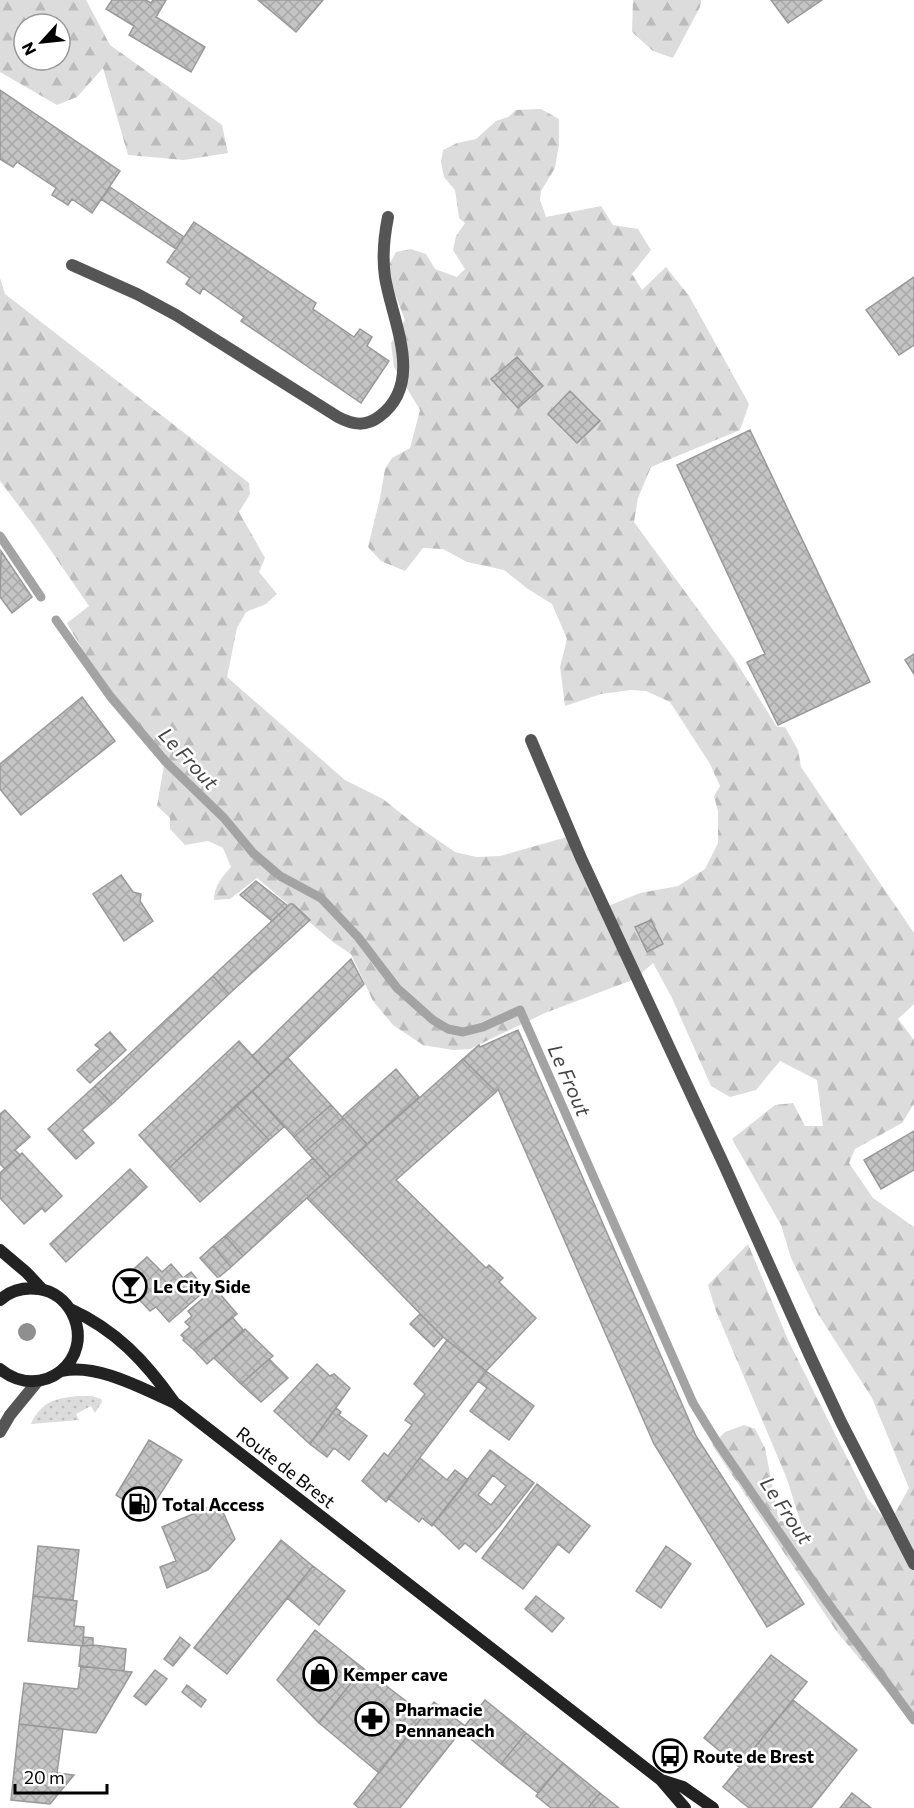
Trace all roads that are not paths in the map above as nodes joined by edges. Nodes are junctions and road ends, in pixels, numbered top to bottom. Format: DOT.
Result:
graph roads {
  1 [pos="388,217"];
  2 [pos="72,265"];
  3 [pos="531,740"];
  4 [pos="0,1250"];
  5 [pos="42,1289"];
  6 [pos="0,1300"];
  7 [pos="70,1309"];
  8 [pos="0,1369"];
  9 [pos="62,1371"];
  10 [pos="37,1382"];
  11 [pos="175,1403"];
  12 [pos="0,1432"];
  13 [pos="914,1564"];
  14 [pos="661,1780"];
  15 [pos="684,1808"];
  16 [pos="713,1808"];
  1 -- 2 [label="street"];
  3 -- 13 [label="street"];
  4 -- 5 [label="main road"];
  5 -- 6 [label="main road"];
  5 -- 7 [label="main road, Route de Brest"];
  7 -- 9 [label="main road"];
  7 -- 11 [label="main road, Route de Brest"];
  8 -- 10 [label="main road"];
  9 -- 10 [label="main road"];
  9 -- 11 [label="main road, Route de Brest"];
  10 -- 12 [label="street"];
  11 -- 14 [label="main road, Route de Brest"];
  14 -- 15 [label="main road, Route de Brest"];
  14 -- 16 [label="main road, Route de Brest"];
}
